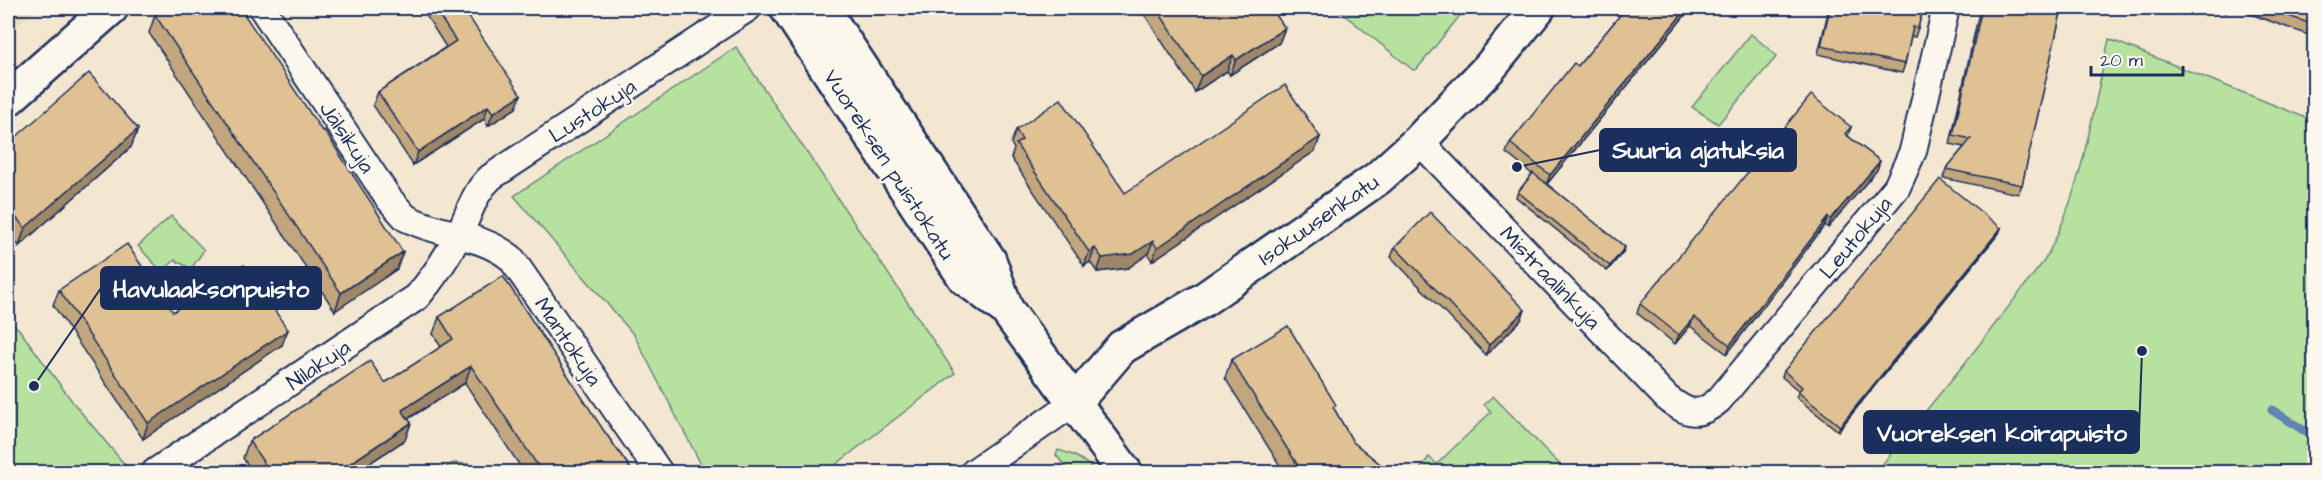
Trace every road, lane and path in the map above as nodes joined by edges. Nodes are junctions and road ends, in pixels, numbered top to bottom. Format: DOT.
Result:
graph roads {
  1 [pos="111,8"];
  2 [pos="262,8"];
  3 [pos="748,8"];
  4 [pos="787,8"];
  5 [pos="822,8"];
  6 [pos="1538,8"];
  7 [pos="1946,8"];
  8 [pos="8,99"];
  9 [pos="1419,141"];
  10 [pos="459,234"];
  11 [pos="1006,309"];
  12 [pos="1075,402"];
  13 [pos="1683,411"];
  14 [pos="155,472"];
  15 [pos="659,472"];
  16 [pos="974,472"];
  17 [pos="1125,472"];
  1 -- 8 [label="main road"];
  2 -- 10 [label="street, Jälsikuja"];
  3 -- 10 [label="street, Lustokuja"];
  4 -- 11 [label="main road, Vuoreksen puistokatu"];
  5 -- 11 [label="main road, Vuoreksen puistokatu"];
  6 -- 9 [label="main road, Isokuusenkatu"];
  7 -- 13 [label="street, Leutokuja"];
  9 -- 12 [label="main road, Isokuusenkatu"];
  9 -- 13 [label="street, Mistraalinkuja"];
  10 -- 14 [label="street, Nilakuja"];
  10 -- 15 [label="street, Mantokuja"];
  11 -- 12 [label="main road, Vuoreksen puistokatu"];
  12 -- 16 [label="street"];
  12 -- 17 [label="main road, Vuoreksen puistokatu"];
}
